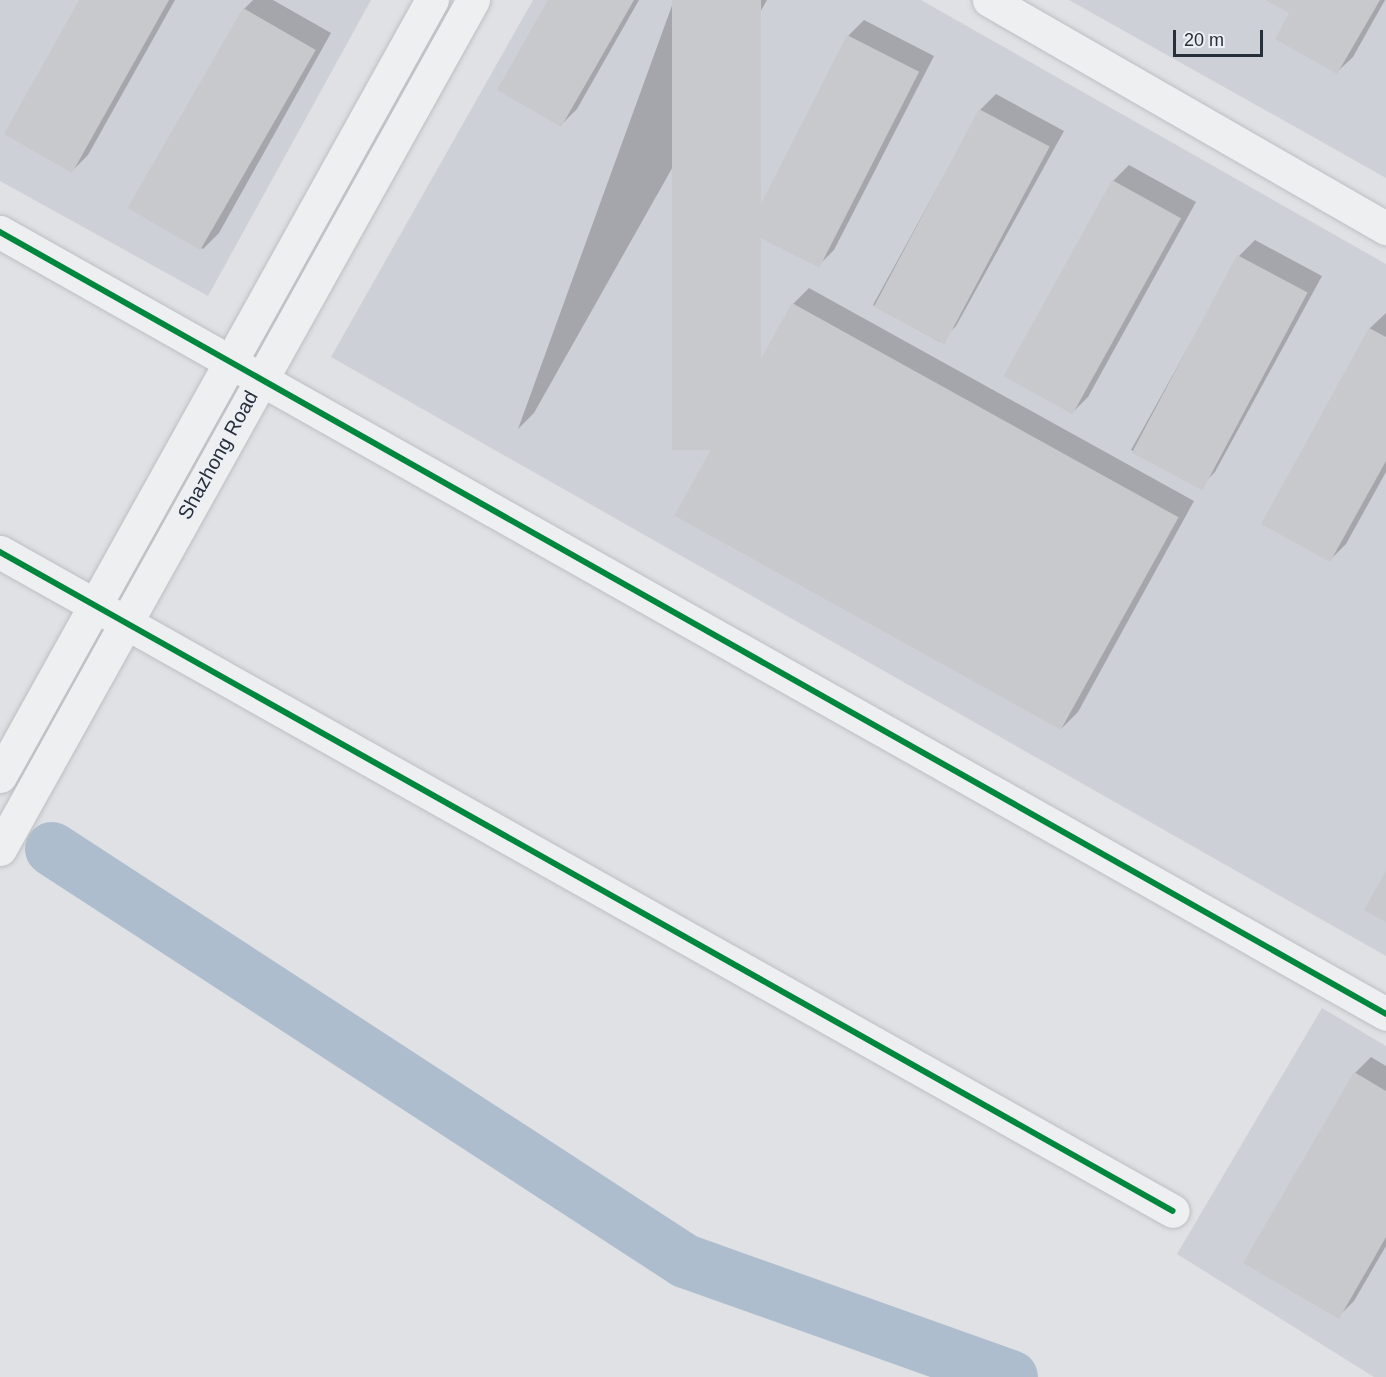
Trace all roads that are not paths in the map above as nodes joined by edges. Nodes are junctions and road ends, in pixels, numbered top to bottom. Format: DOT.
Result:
graph roads {
  1 [pos="432,0"];
  2 [pos="473,0"];
  3 [pos="989,0"];
  4 [pos="1386,228"];
  5 [pos="0,232"];
  6 [pos="230,361"];
  7 [pos="262,377"];
  8 [pos="0,552"];
  9 [pos="93,605"];
  10 [pos="123,624"];
  11 [pos="0,776"];
  12 [pos="0,849"];
  13 [pos="1386,1014"];
  14 [pos="1173,1211"];
  1 -- 6 [label="street, Shazhong Road"];
  2 -- 7 [label="street, Shazhong Road"];
  3 -- 4 [label="street"];
  5 -- 6 [label="street"];
  6 -- 7 [label="street"];
  6 -- 9 [label="street, Shazhong Road"];
  7 -- 10 [label="street, Shazhong Road"];
  7 -- 13 [label="street"];
  8 -- 9 [label="street"];
  9 -- 10 [label="street"];
  9 -- 11 [label="street, Shazhong Road"];
  10 -- 12 [label="street, Shazhong Road"];
  10 -- 14 [label="street"];
}
